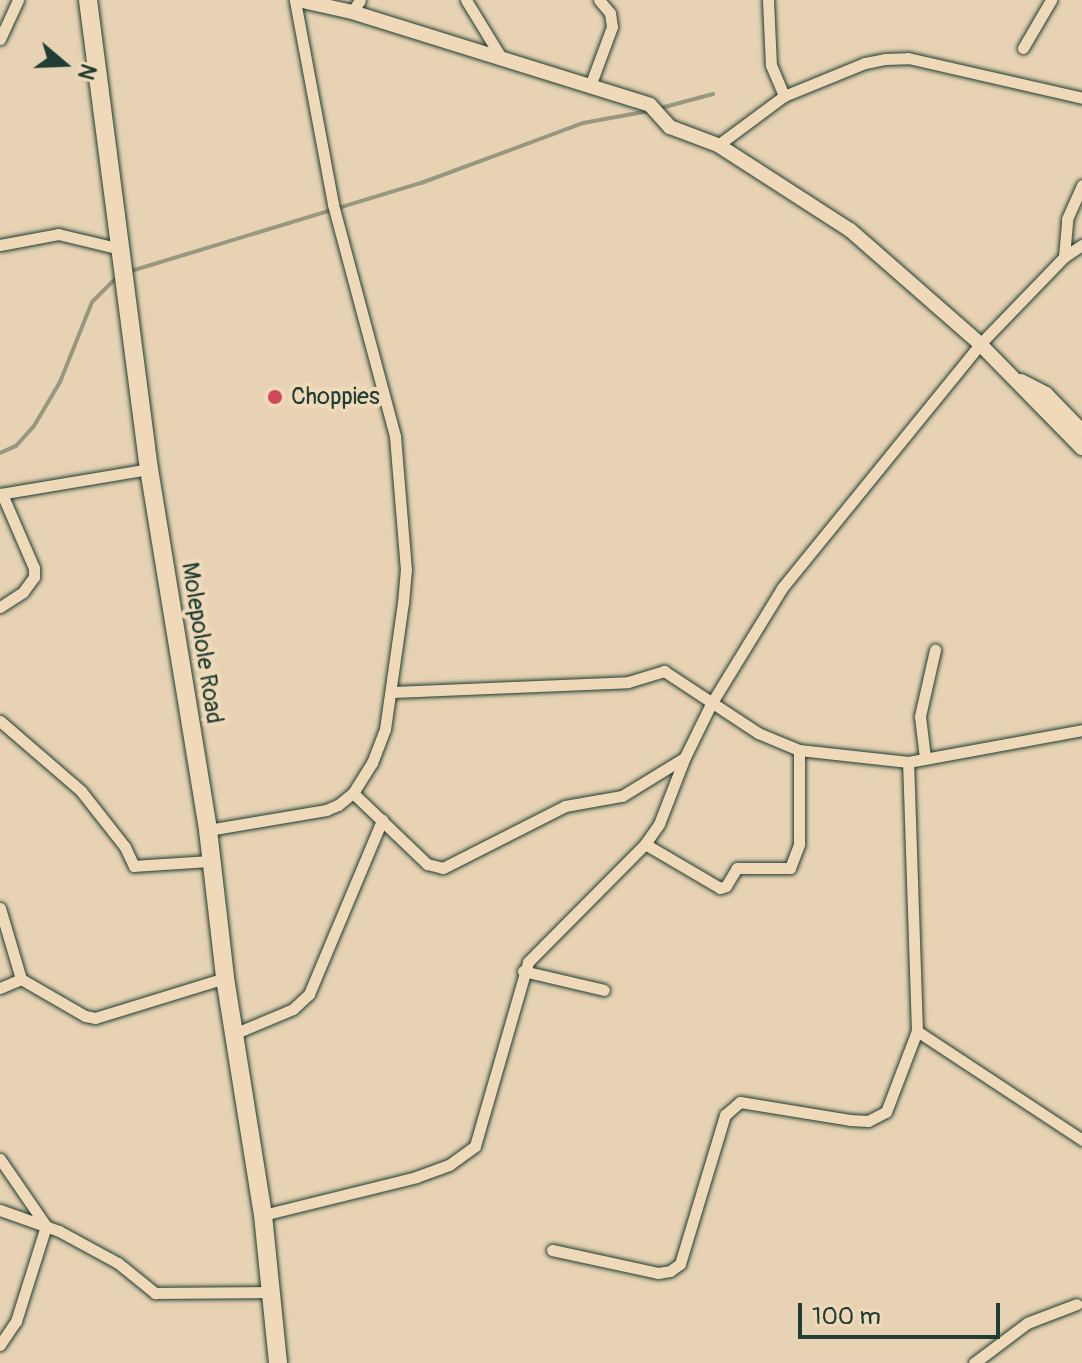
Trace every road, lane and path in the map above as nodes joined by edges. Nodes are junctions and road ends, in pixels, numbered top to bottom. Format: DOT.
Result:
graph roads {
  1 [pos="18,0"];
  2 [pos="88,0"];
  3 [pos="297,0"];
  4 [pos="466,0"];
  5 [pos="599,0"];
  6 [pos="768,0"];
  7 [pos="1051,0"];
  8 [pos="356,6"];
  9 [pos="0,39"];
  10 [pos="1023,48"];
  11 [pos="502,59"];
  12 [pos="590,86"];
  13 [pos="784,96"];
  14 [pos="1082,98"];
  15 [pos="718,145"];
  16 [pos="1082,185"];
  17 [pos="0,245"];
  18 [pos="1082,245"];
  19 [pos="121,249"];
  20 [pos="1064,257"];
  21 [pos="980,344"];
  22 [pos="1010,375"];
  23 [pos="1082,431"];
  24 [pos="1082,448"];
  25 [pos="149,469"];
  26 [pos="1,494"];
  27 [pos="0,607"];
  28 [pos="935,650"];
  29 [pos="393,692"];
  30 [pos="711,704"];
  31 [pos="0,721"];
  32 [pos="1082,730"];
  33 [pos="799,750"];
  34 [pos="685,757"];
  35 [pos="925,758"];
  36 [pos="908,762"];
  37 [pos="353,793"];
  38 [pos="382,820"];
  39 [pos="208,830"];
  40 [pos="645,844"];
  41 [pos="212,861"];
  42 [pos="0,908"];
  43 [pos="523,971"];
  44 [pos="225,978"];
  45 [pos="21,979"];
  46 [pos="0,988"];
  47 [pos="604,990"];
  48 [pos="917,1031"];
  49 [pos="236,1033"];
  50 [pos="1082,1140"];
  51 [pos="0,1159"];
  52 [pos="0,1210"];
  53 [pos="263,1215"];
  54 [pos="46,1226"];
  55 [pos="552,1250"];
  56 [pos="272,1292"];
  57 [pos="1077,1304"];
  58 [pos="0,1345"];
  59 [pos="278,1363"];
  60 [pos="289,1363"];
  61 [pos="974,1363"];
  1 -- 9 [label="street"];
  2 -- 19 [label="main road, Molepolole Road"];
  3 -- 8 [label="street"];
  3 -- 29 [label="street"];
  4 -- 11 [label="street"];
  5 -- 12 [label="street"];
  6 -- 13 [label="street"];
  7 -- 10 [label="street"];
  8 -- 11 [label="street"];
  11 -- 12 [label="street"];
  12 -- 15 [label="street"];
  13 -- 14 [label="street"];
  13 -- 15 [label="street"];
  15 -- 21 [label="street"];
  16 -- 20 [label="street"];
  17 -- 19 [label="street"];
  18 -- 20 [label="street"];
  19 -- 25 [label="main road, Molepolole Road"];
  20 -- 21 [label="street"];
  21 -- 22 [label="street"];
  21 -- 30 [label="street"];
  22 -- 23 [label="street"];
  22 -- 24 [label="street"];
  25 -- 26 [label="street"];
  25 -- 39 [label="main road, Molepolole Road"];
  26 -- 27 [label="street"];
  28 -- 35 [label="street"];
  29 -- 30 [label="street"];
  29 -- 37 [label="street"];
  30 -- 33 [label="street"];
  30 -- 34 [label="street"];
  31 -- 41 [label="street"];
  32 -- 35 [label="street"];
  33 -- 36 [label="street"];
  33 -- 40 [label="street"];
  34 -- 38 [label="street"];
  34 -- 40 [label="street"];
  35 -- 36 [label="street"];
  36 -- 48 [label="street"];
  37 -- 38 [label="street"];
  37 -- 39 [label="street"];
  38 -- 49 [label="street"];
  39 -- 41 [label="main road, Molepolole Road"];
  40 -- 43 [label="street"];
  41 -- 44 [label="main road, Molepolole Road"];
  42 -- 45 [label="street"];
  43 -- 47 [label="street"];
  43 -- 53 [label="street"];
  44 -- 45 [label="street"];
  44 -- 49 [label="main road, Molepolole Road"];
  45 -- 46 [label="street"];
  48 -- 50 [label="street"];
  48 -- 55 [label="street"];
  49 -- 53 [label="main road, Molepolole Road"];
  51 -- 54 [label="street"];
  52 -- 54 [label="street"];
  53 -- 56 [label="main road, Molepolole Road"];
  54 -- 56 [label="street"];
  54 -- 58 [label="street"];
  56 -- 59 [label="main road, Molepolole Road"];
  56 -- 60 [label="main road, Molepolole Road"];
  57 -- 61 [label="street"];
}
